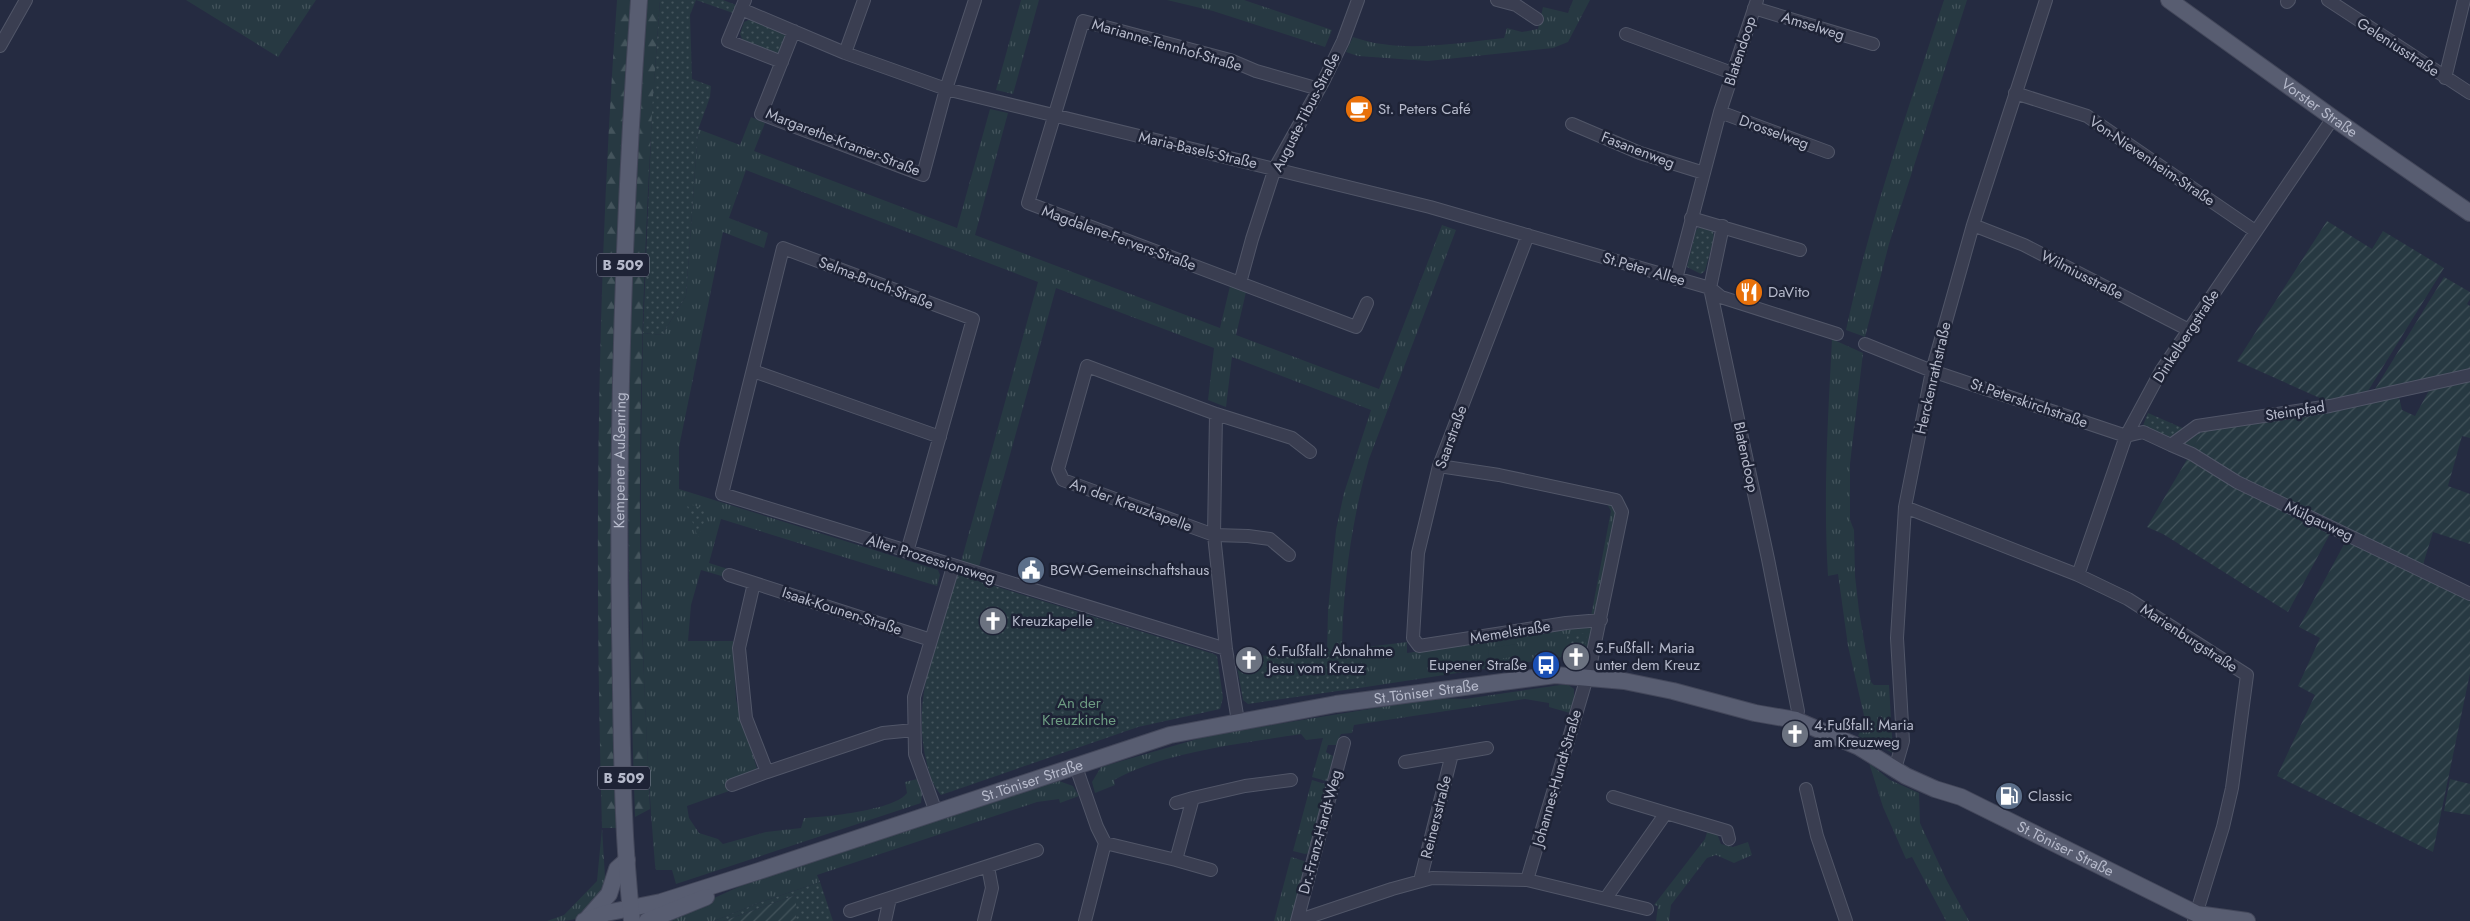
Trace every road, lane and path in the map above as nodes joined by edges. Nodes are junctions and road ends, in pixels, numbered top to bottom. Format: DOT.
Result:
graph roads {
  1 [pos="26,0"];
  2 [pos="639,0"];
  3 [pos="864,0"];
  4 [pos="975,0"];
  5 [pos="1358,0"];
  6 [pos="1497,0"];
  7 [pos="2046,0"];
  8 [pos="2169,0"];
  9 [pos="2328,0"];
  10 [pos="2464,0"];
  11 [pos="743,4"];
  12 [pos="1755,4"];
  13 [pos="1537,20"];
  14 [pos="794,32"];
  15 [pos="1626,34"];
  16 [pos="1873,44"];
  17 [pos="0,46"];
  18 [pos="844,52"];
  19 [pos="782,62"];
  20 [pos="1732,73"];
  21 [pos="2445,78"];
  22 [pos="1319,89"];
  23 [pos="946,90"];
  24 [pos="2015,93"];
  25 [pos="2470,93"];
  26 [pos="1720,112"];
  27 [pos="1054,117"];
  28 [pos="2333,118"];
  29 [pos="1572,124"];
  30 [pos="1828,152"];
  31 [pos="1276,168"];
  32 [pos="1704,173"];
  33 [pos="1449,212"];
  34 [pos="2470,212"];
  35 [pos="1691,218"];
  36 [pos="1973,225"];
  37 [pos="1723,226"];
  38 [pos="2255,231"];
  39 [pos="1528,235"];
  40 [pos="1800,250"];
  41 [pos="1676,279"];
  42 [pos="1240,282"];
  43 [pos="1710,288"];
  44 [pos="1367,303"];
  45 [pos="2189,330"];
  46 [pos="1837,334"];
  47 [pos="1865,344"];
  48 [pos="753,371"];
  49 [pos="1932,371"];
  50 [pos="2470,376"];
  51 [pos="1216,414"];
  52 [pos="940,436"];
  53 [pos="2126,436"];
  54 [pos="2171,445"];
  55 [pos="1310,452"];
  56 [pos="1439,466"];
  57 [pos="722,494"];
  58 [pos="1905,507"];
  59 [pos="1214,535"];
  60 [pos="907,552"];
  61 [pos="1289,555"];
  62 [pos="953,567"];
  63 [pos="729,575"];
  64 [pos="2078,575"];
  65 [pos="754,582"];
  66 [pos="2470,594"];
  67 [pos="1602,620"];
  68 [pos="931,640"];
  69 [pos="1419,646"];
  70 [pos="1226,649"];
  71 [pos="1586,676"];
  72 [pos="1796,720"];
  73 [pos="1238,721"];
  74 [pos="914,730"];
  75 [pos="1344,743"];
  76 [pos="1487,748"];
  77 [pos="1452,754"];
  78 [pos="1405,762"];
  79 [pos="1076,767"];
  80 [pos="1895,769"];
  81 [pos="767,772"];
  82 [pos="1291,780"];
  83 [pos="732,785"];
  84 [pos="1806,790"];
  85 [pos="1613,797"];
  86 [pos="1193,798"];
  87 [pos="1176,803"];
  88 [pos="936,812"];
  89 [pos="1666,813"];
  90 [pos="1729,839"];
  91 [pos="1105,843"];
  92 [pos="1037,850"];
  93 [pos="627,860"];
  94 [pos="1176,860"];
  95 [pos="988,867"];
  96 [pos="1211,870"];
  97 [pos="759,871"];
  98 [pos="1527,880"];
  99 [pos="1420,881"];
  100 [pos="890,898"];
  101 [pos="1606,898"];
  102 [pos="850,911"];
  103 [pos="631,914"];
  104 [pos="1646,915"];
  105 [pos="666,917"];
  106 [pos="2196,917"];
  107 [pos="585,921"];
  108 [pos="647,921"];
  109 [pos="885,921"];
  110 [pos="984,921"];
  111 [pos="1085,921"];
  112 [pos="1297,921"];
  113 [pos="1846,921"];
  114 [pos="2247,921"];
  1 -- 17 [label="street"];
  2 -- 93 [label="main road, Kempener Außenring / B 509"];
  3 -- 18 [label="street"];
  4 -- 23 [label="street"];
  5 -- 22 [label="street, Auguste-Tibus-Straße"];
  6 -- 13 [label="street"];
  7 -- 24 [label="street, Herckenrathstraße"];
  8 -- 28 [label="main road, Vorster Straße"];
  9 -- 21 [label="street, Geleniusstraße"];
  10 -- 21 [label="street"];
  11 -- 14 [label="street, Maria-Basels-Straße"];
  11 -- 19 [label="street, Maria-Basels-Straße"];
  12 -- 16 [label="street, Amselweg"];
  12 -- 20 [label="street, Blatendoop"];
  14 -- 18 [label="street, Maria-Basels-Straße"];
  14 -- 19 [label="street, Margarethe-Kramer-Straße"];
  15 -- 20 [label="street"];
  18 -- 23 [label="street, Maria-Basels-Straße"];
  19 -- 23 [label="street, Margarethe-Kramer-Straße"];
  20 -- 26 [label="street, Blatendoop"];
  21 -- 25 [label="street, Geleniusstraße"];
  22 -- 27 [label="street, Marianne-Tennhof-Straße"];
  22 -- 31 [label="street, Auguste-Tibus-Straße"];
  23 -- 27 [label="street, Maria-Basels-Straße"];
  24 -- 36 [label="street, Herckenrathstraße"];
  24 -- 38 [label="street, Von-Nievenheim-Straße"];
  26 -- 30 [label="street, Drosselweg"];
  26 -- 32 [label="street, Blatendoop"];
  27 -- 31 [label="street, Maria-Basels-Straße"];
  27 -- 42 [label="street, Magdalene-Fervers-Straße"];
  28 -- 34 [label="main road, Vorster Straße"];
  28 -- 38 [label="street, Dinkelbergstraße"];
  29 -- 32 [label="street, Fasanenweg"];
  31 -- 33 [label="street, Maria-Basels-Straße"];
  31 -- 42 [label="street, Auguste-Tibus-Straße"];
  32 -- 35 [label="street, Blatendoop"];
  33 -- 39 [label="street, St.Peter Allee"];
  35 -- 37 [label="street"];
  35 -- 41 [label="street, Blatendoop"];
  36 -- 45 [label="street, Wilmiusstraße"];
  36 -- 49 [label="street, Herckenrathstraße"];
  37 -- 40 [label="street"];
  37 -- 43 [label="street, Blatendoop"];
  38 -- 45 [label="street, Dinkelbergstraße"];
  39 -- 41 [label="street, St.Peter Allee"];
  39 -- 56 [label="street, Saarstraße"];
  41 -- 43 [label="street, St.Peter Allee"];
  42 -- 44 [label="street"];
  43 -- 46 [label="street, St.Peter Allee"];
  43 -- 72 [label="street, Blatendoop"];
  45 -- 53 [label="street, Dinkelbergstraße"];
  47 -- 49 [label="street"];
  48 -- 52 [label="street"];
  48 -- 52 [label="street, Selma-Bruch-Straße"];
  48 -- 57 [label="street, Selma-Bruch-Straße"];
  49 -- 53 [label="street, St.Peterskirchstraße"];
  49 -- 58 [label="street, Herckenrathstraße"];
  50 -- 54 [label="street, Steinpfad"];
  51 -- 55 [label="street, An der Kreuzkapelle"];
  51 -- 59 [label="street, An der Kreuzkapelle"];
  51 -- 59 [label="street, An der Kreuzkapelle"];
  52 -- 60 [label="street, Selma-Bruch-Straße"];
  53 -- 54 [label="street"];
  53 -- 64 [label="street, Dinkelbergstraße"];
  54 -- 66 [label="street, Mülgauweg"];
  56 -- 67 [label="street"];
  56 -- 69 [label="street, Saarstraße"];
  57 -- 60 [label="street, Alter Prozessionsweg"];
  58 -- 64 [label="street, Marienburgstraße"];
  58 -- 80 [label="street, Herckenrathstraße"];
  59 -- 61 [label="street, An der Kreuzkapelle"];
  59 -- 70 [label="street, An der Kreuzkapelle"];
  60 -- 62 [label="street, Alter Prozessionsweg"];
  62 -- 68 [label="street"];
  62 -- 70 [label="street, Alter Prozessionsweg"];
  63 -- 65 [label="street, Isaak-Kounen-Straße"];
  64 -- 106 [label="street, Marienburgstraße"];
  65 -- 68 [label="street, Isaak-Kounen-Straße"];
  65 -- 81 [label="street"];
  67 -- 69 [label="street, Memelstraße"];
  67 -- 71 [label="street"];
  68 -- 74 [label="street"];
  70 -- 73 [label="street, An der Kreuzkapelle"];
  71 -- 72 [label="main road, St.Töniser Straße"];
  71 -- 73 [label="main road, St.Töniser Straße"];
  71 -- 98 [label="street, Johannes-Hundt-Straße"];
  72 -- 80 [label="main road, St.Töniser Straße"];
  73 -- 79 [label="main road, St.Töniser Straße"];
  74 -- 81 [label="street"];
  74 -- 88 [label="street"];
  75 -- 112 [label="street, Dr.-Franz-Hardt-Weg"];
  76 -- 77 [label="street, Reinersstraße"];
  77 -- 78 [label="street, Reinersstraße"];
  77 -- 99 [label="street, Reinersstraße"];
  79 -- 88 [label="main road, St.Töniser Straße"];
  79 -- 91 [label="street"];
  80 -- 106 [label="main road, St.Töniser Straße"];
  81 -- 83 [label="street"];
  82 -- 86 [label="street"];
  84 -- 113 [label="street"];
  85 -- 89 [label="street"];
  86 -- 87 [label="street"];
  86 -- 94 [label="street"];
  88 -- 97 [label="main road, St.Töniser Straße"];
  89 -- 90 [label="street"];
  89 -- 101 [label="street"];
  91 -- 94 [label="street"];
  91 -- 111 [label="street"];
  92 -- 95 [label="street"];
  93 -- 103 [label="main road, Kempener Außenring / B 509"];
  93 -- 107 [label="main road"];
  94 -- 96 [label="street"];
  95 -- 100 [label="street"];
  95 -- 110 [label="street"];
  97 -- 103 [label="main road, St.Töniser Straße"];
  97 -- 105 [label="main road, St.Töniser Straße"];
  98 -- 99 [label="street"];
  98 -- 101 [label="street"];
  99 -- 112 [label="street"];
  100 -- 102 [label="street"];
  100 -- 109 [label="street"];
  101 -- 104 [label="street"];
  103 -- 107 [label="main road, St.Töniser Straße"];
  105 -- 108 [label="main road, St.Töniser Straße"];
  106 -- 114 [label="main road, St.Töniser Straße"];
}
